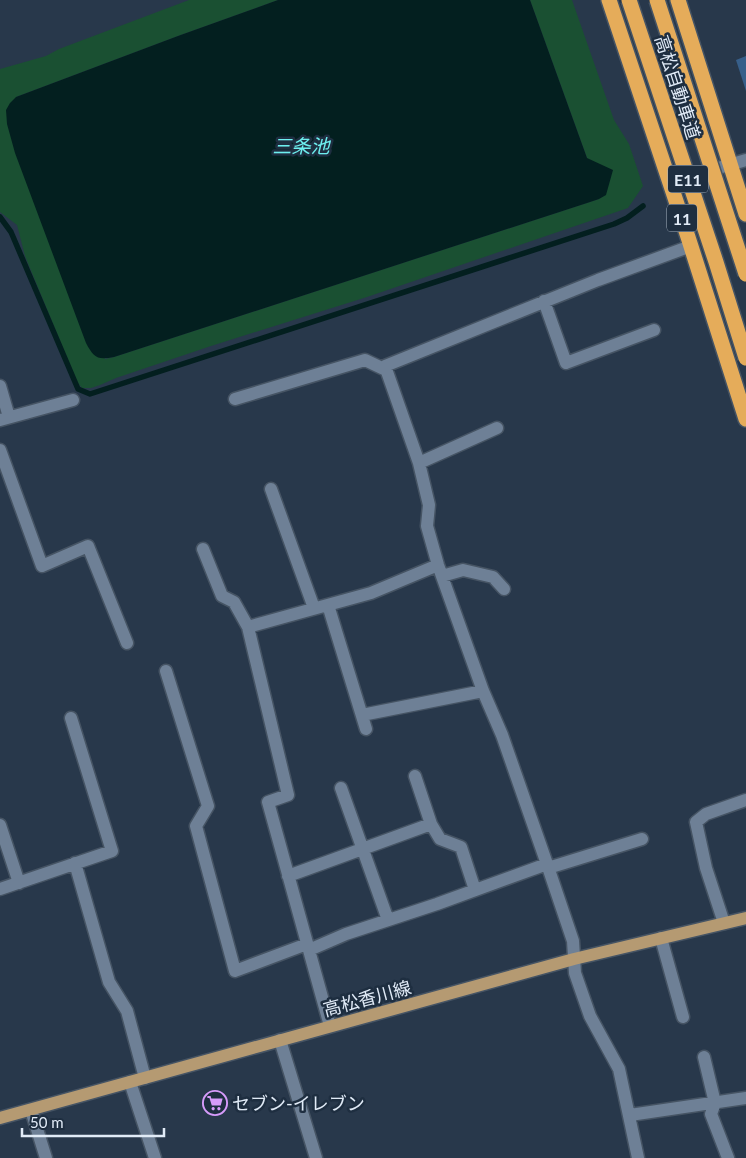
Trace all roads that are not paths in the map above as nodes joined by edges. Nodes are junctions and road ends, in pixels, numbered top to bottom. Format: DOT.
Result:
graph roads {
  1 [pos="609,0"];
  2 [pos="614,0"];
  3 [pos="629,0"];
  4 [pos="657,0"];
  5 [pos="678,0"];
  6 [pos="614,17"];
  7 [pos="746,160"];
  8 [pos="730,165"];
  9 [pos="670,182"];
  10 [pos="746,214"];
  11 [pos="691,246"];
  12 [pos="746,274"];
  13 [pos="544,301"];
  14 [pos="654,330"];
  15 [pos="746,358"];
  16 [pos="386,370"];
  17 [pos="0,386"];
  18 [pos="235,399"];
  19 [pos="74,400"];
  20 [pos="4,419"];
  21 [pos="746,419"];
  22 [pos="497,428"];
  23 [pos="0,450"];
  24 [pos="418,463"];
  25 [pos="271,489"];
  26 [pos="203,548"];
  27 [pos="440,570"];
  28 [pos="504,589"];
  29 [pos="328,604"];
  30 [pos="314,608"];
  31 [pos="248,626"];
  32 [pos="127,643"];
  33 [pos="166,671"];
  34 [pos="483,691"];
  35 [pos="362,715"];
  36 [pos="71,718"];
  37 [pos="366,729"];
  38 [pos="415,776"];
  39 [pos="340,788"];
  40 [pos="746,800"];
  41 [pos="431,824"];
  42 [pos="0,826"];
  43 [pos="642,839"];
  44 [pos="362,849"];
  45 [pos="76,864"];
  46 [pos="548,866"];
  47 [pos="288,876"];
  48 [pos="19,883"];
  49 [pos="0,889"];
  50 [pos="475,890"];
  51 [pos="746,918"];
  52 [pos="388,920"];
  53 [pos="724,923"];
  54 [pos="661,938"];
  55 [pos="308,947"];
  56 [pos="574,960"];
  57 [pos="682,1017"];
  58 [pos="330,1026"];
  59 [pos="280,1040"];
  60 [pos="704,1057"];
  61 [pos="146,1078"];
  62 [pos="130,1082"];
  63 [pos="746,1098"];
  64 [pos="715,1103"];
  65 [pos="31,1110"];
  66 [pos="630,1116"];
  67 [pos="0,1118"];
  68 [pos="46,1158"];
  69 [pos="155,1158"];
  70 [pos="316,1158"];
  71 [pos="638,1158"];
  72 [pos="728,1158"];
  1 -- 6 [label="highway, 11"];
  2 -- 6 [label="highway"];
  3 -- 15 [label="highway, 高松自動車道 / E11, bridge"];
  4 -- 12 [label="highway, 高松自動車道 / E11, bridge"];
  5 -- 8 [label="highway"];
  6 -- 9 [label="highway, 11"];
  7 -- 8 [label="street"];
  8 -- 9 [label="street"];
  8 -- 10 [label="highway"];
  9 -- 11 [label="highway, 11"];
  11 -- 13 [label="street"];
  11 -- 21 [label="highway, 11"];
  13 -- 14 [label="street"];
  13 -- 16 [label="street"];
  16 -- 18 [label="street"];
  16 -- 24 [label="street"];
  17 -- 20 [label="street"];
  19 -- 20 [label="street"];
  22 -- 24 [label="street"];
  23 -- 32 [label="street"];
  24 -- 27 [label="street"];
  25 -- 30 [label="street"];
  26 -- 31 [label="street"];
  27 -- 28 [label="street"];
  27 -- 29 [label="street"];
  27 -- 34 [label="street"];
  29 -- 30 [label="street"];
  29 -- 35 [label="street"];
  30 -- 31 [label="street"];
  31 -- 47 [label="street"];
  33 -- 55 [label="street"];
  34 -- 35 [label="street"];
  34 -- 46 [label="street"];
  35 -- 37 [label="street"];
  36 -- 45 [label="street"];
  38 -- 41 [label="street"];
  39 -- 44 [label="street"];
  40 -- 53 [label="street"];
  41 -- 44 [label="street"];
  41 -- 50 [label="street"];
  42 -- 48 [label="street"];
  43 -- 46 [label="street"];
  44 -- 47 [label="street"];
  44 -- 52 [label="street"];
  45 -- 48 [label="street"];
  45 -- 61 [label="street"];
  46 -- 50 [label="street"];
  46 -- 56 [label="street"];
  47 -- 55 [label="street"];
  48 -- 49 [label="street"];
  50 -- 52 [label="street"];
  51 -- 53 [label="main road, 高松香川線"];
  52 -- 55 [label="street"];
  53 -- 54 [label="main road, 高松香川線"];
  54 -- 56 [label="main road, 高松香川線"];
  54 -- 57 [label="street"];
  55 -- 58 [label="street"];
  56 -- 58 [label="main road, 高松香川線"];
  56 -- 66 [label="street"];
  58 -- 59 [label="main road, 高松香川線"];
  59 -- 61 [label="main road, 高松香川線"];
  59 -- 70 [label="street"];
  60 -- 64 [label="street"];
  61 -- 62 [label="main road, 高松香川線"];
  62 -- 65 [label="main road, 高松香川線"];
  62 -- 69 [label="street"];
  63 -- 64 [label="street"];
  64 -- 66 [label="street"];
  64 -- 72 [label="street"];
  65 -- 67 [label="main road, 高松香川線"];
  65 -- 68 [label="street"];
  66 -- 71 [label="street"];
}
